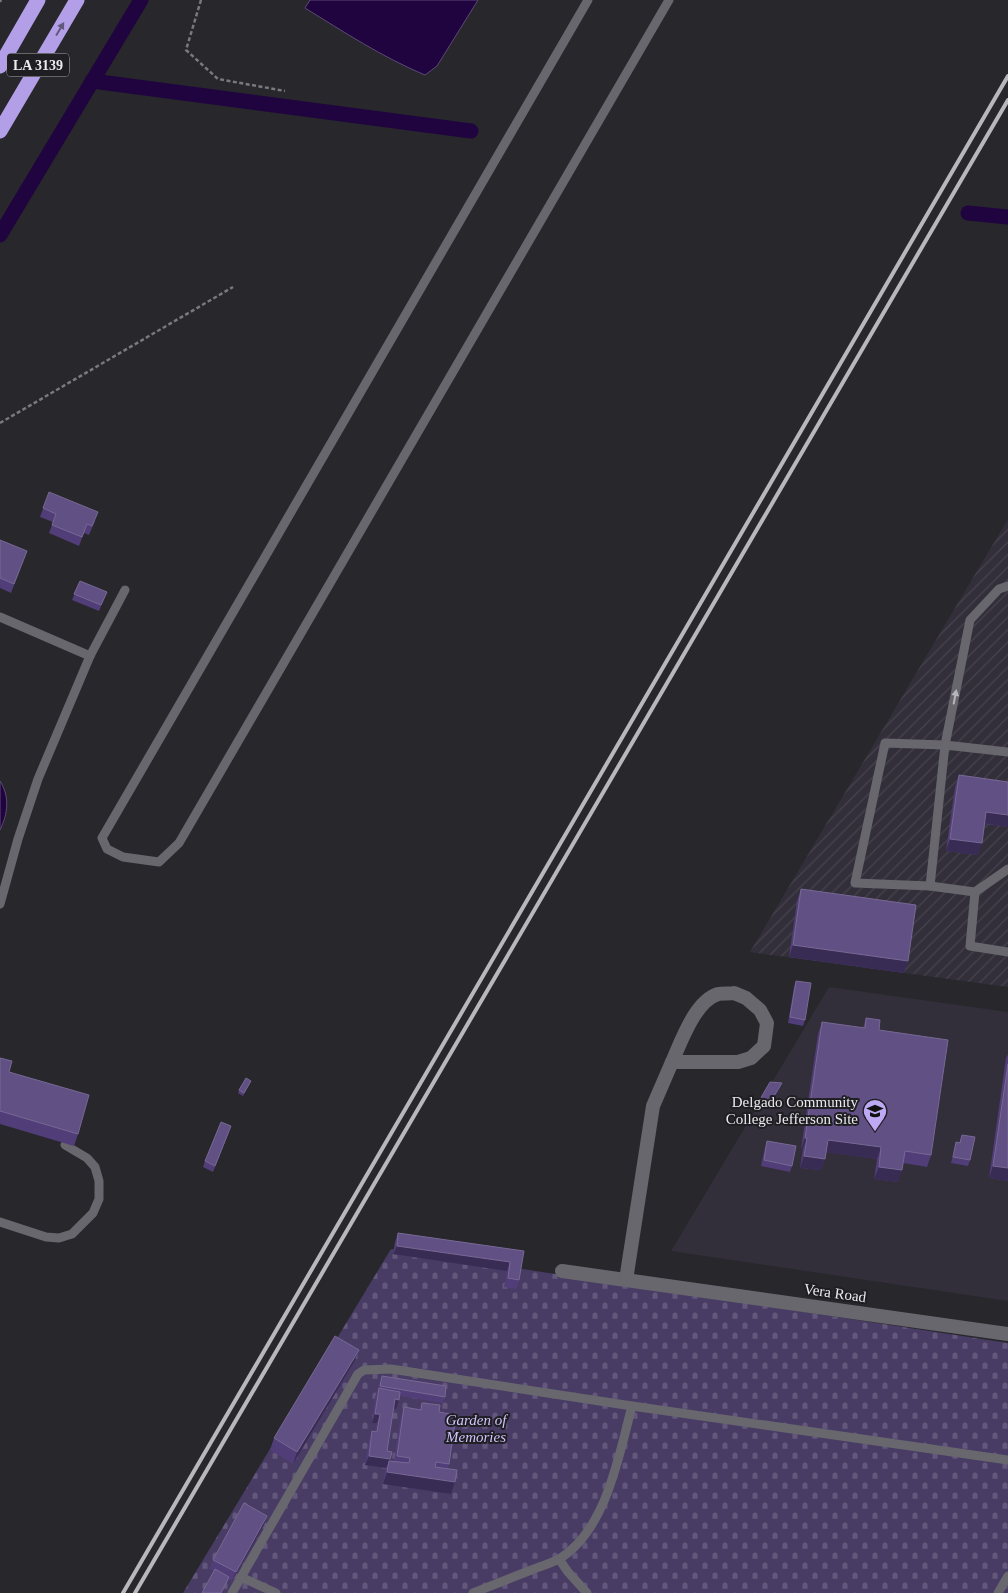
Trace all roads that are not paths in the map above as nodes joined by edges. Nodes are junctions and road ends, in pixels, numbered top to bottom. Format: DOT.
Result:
graph roads {
  1 [pos="38,0"];
  2 [pos="77,0"];
  3 [pos="588,0"];
  4 [pos="669,0"];
  5 [pos="0,56"];
  6 [pos="0,66"];
  7 [pos="0,131"];
  8 [pos="1008,586"];
  9 [pos="125,590"];
  10 [pos="0,617"];
  11 [pos="90,656"];
  12 [pos="945,745"];
  13 [pos="1008,752"];
  14 [pos="1008,868"];
  15 [pos="930,886"];
  16 [pos="974,892"];
  17 [pos="0,904"];
  18 [pos="1008,952"];
  19 [pos="672,1062"];
  20 [pos="65,1145"];
  21 [pos="0,1222"];
  22 [pos="562,1271"];
  23 [pos="626,1280"];
  24 [pos="1008,1334"];
  25 [pos="632,1406"];
  26 [pos="1008,1460"];
  27 [pos="559,1559"];
  28 [pos="1008,1576"];
  29 [pos="241,1577"];
  30 [pos="232,1593"];
  31 [pos="276,1593"];
  32 [pos="473,1593"];
  33 [pos="587,1593"];
  34 [pos="998,1593"];
  1 -- 5 [label="highway"];
  1 -- 6 [label="highway, LA 3139"];
  7 -- 2 [label="highway, LA 3139, one-way"];
  3 -- 4 [label="lane"];
  12 -- 8 [label="lane, one-way"];
  9 -- 11 [label="lane"];
  10 -- 11 [label="lane"];
  11 -- 17 [label="lane"];
  12 -- 13 [label="lane"];
  12 -- 15 [label="lane"];
  12 -- 15 [label="lane"];
  14 -- 16 [label="lane"];
  15 -- 16 [label="lane"];
  16 -- 18 [label="lane"];
  19 -- 19 [label="street"];
  19 -- 23 [label="street"];
  20 -- 21 [label="lane"];
  22 -- 23 [label="street, Vera Road"];
  23 -- 24 [label="street, Vera Road"];
  25 -- 26 [label="lane"];
  25 -- 27 [label="lane"];
  25 -- 29 [label="lane"];
  27 -- 32 [label="lane"];
  27 -- 33 [label="lane"];
  28 -- 34 [label="lane"];
  29 -- 30 [label="lane"];
  29 -- 31 [label="lane"];
}
